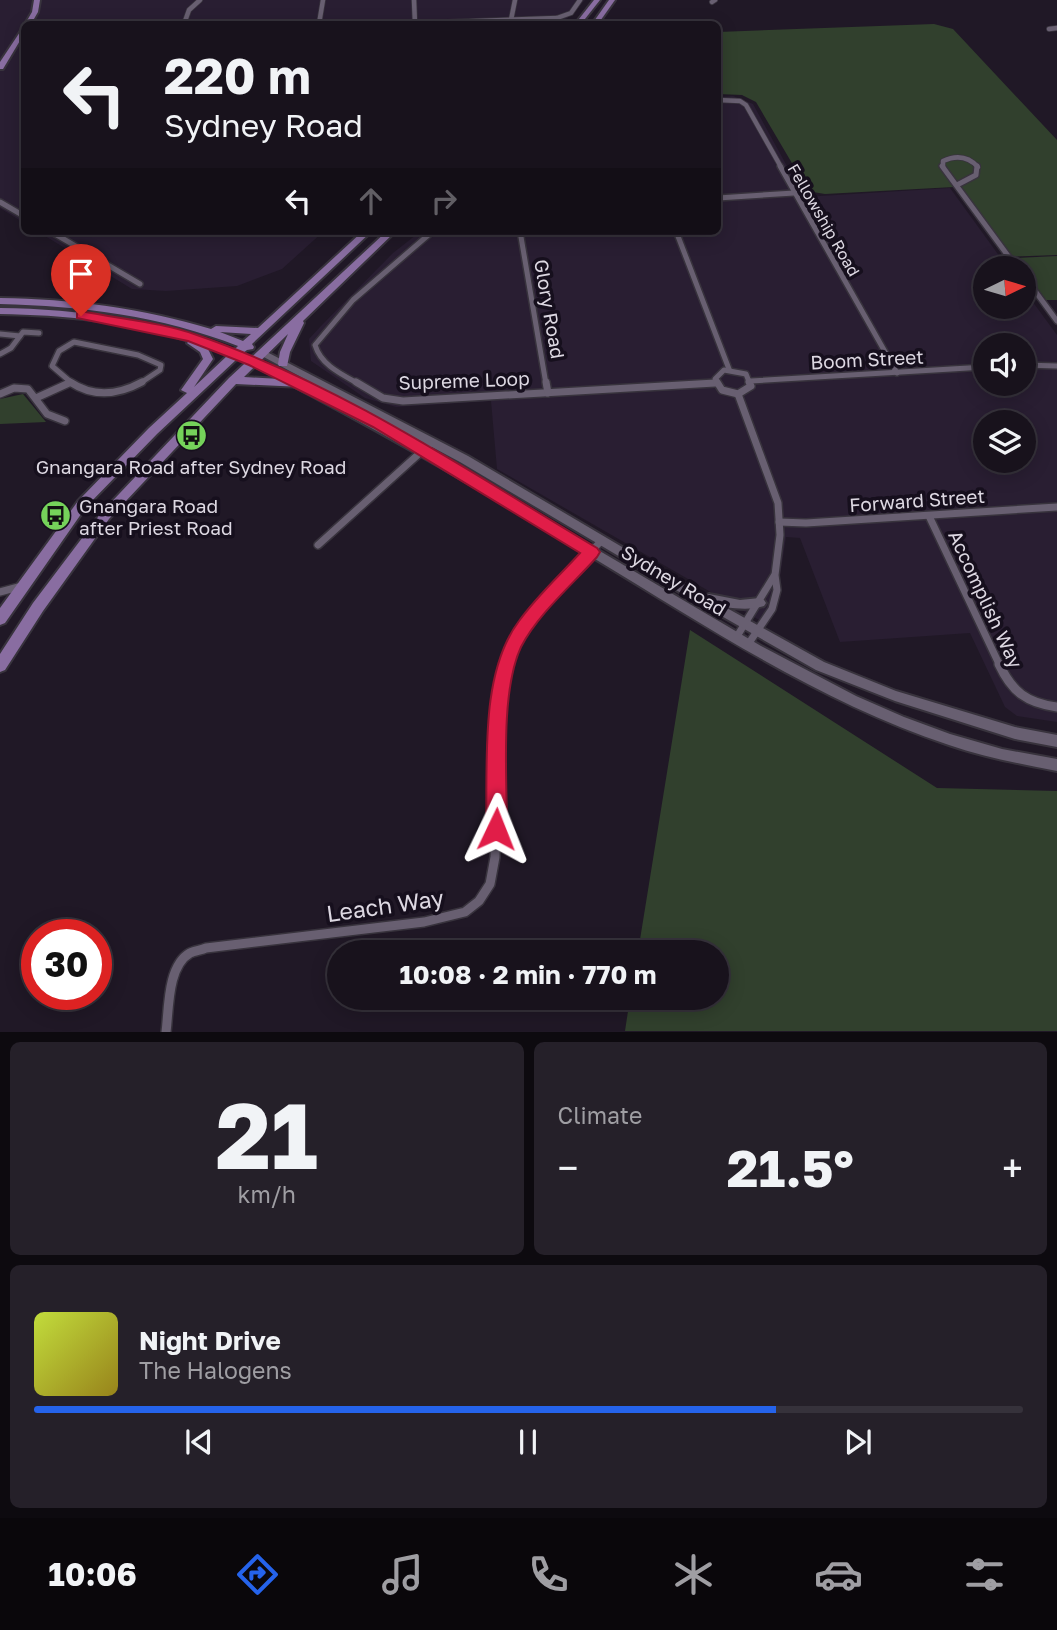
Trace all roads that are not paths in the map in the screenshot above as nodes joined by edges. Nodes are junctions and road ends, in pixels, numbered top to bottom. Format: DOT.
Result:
graph roads {
  1 [pos="37,0"];
  2 [pos="200,0"];
  3 [pos="323,0"];
  4 [pos="414,0"];
  5 [pos="515,0"];
  6 [pos="580,0"];
  7 [pos="597,0"];
  8 [pos="612,0"];
  9 [pos="511,20"];
  10 [pos="30,21"];
  11 [pos="185,21"];
  12 [pos="320,21"];
  13 [pos="415,21"];
  14 [pos="487,21"];
  15 [pos="580,21"];
  16 [pos="597,21"];
  17 [pos="1057,28"];
  18 [pos="1049,29"];
  19 [pos="21,35"];
  20 [pos="0,67"];
  21 [pos="721,100"];
  22 [pos="957,185"];
  23 [pos="794,193"];
  24 [pos="721,198"];
  25 [pos="0,202"];
  26 [pos="21,214"];
  27 [pos="57,235"];
  28 [pos="364,235"];
  29 [pos="388,235"];
  30 [pos="428,235"];
  31 [pos="521,235"];
  32 [pos="678,235"];
  33 [pos="1008,256"];
  34 [pos="140,284"];
  35 [pos="1036,292"];
  36 [pos="0,301"];
  37 [pos="0,311"];
  38 [pos="304,314"];
  39 [pos="1057,321"];
  40 [pos="184,325"];
  41 [pos="144,326"];
  42 [pos="260,331"];
  43 [pos="39,333"];
  44 [pos="0,334"];
  45 [pos="20,336"];
  46 [pos="245,345"];
  47 [pos="263,353"];
  48 [pos="0,354"];
  49 [pos="235,354"];
  50 [pos="253,362"];
  51 [pos="283,364"];
  52 [pos="1036,365"];
  53 [pos="1057,366"];
  54 [pos="973,368"];
  55 [pos="729,369"];
  56 [pos="897,373"];
  57 [pos="233,381"];
  58 [pos="751,381"];
  59 [pos="69,383"];
  60 [pos="715,383"];
  61 [pos="298,384"];
  62 [pos="548,393"];
  63 [pos="0,394"];
  64 [pos="738,394"];
  65 [pos="36,398"];
  66 [pos="65,421"];
  67 [pos="153,431"];
  68 [pos="432,442"];
  69 [pos="420,451"];
  70 [pos="1057,507"];
  71 [pos="929,516"];
  72 [pos="779,522"];
  73 [pos="602,540"];
  74 [pos="318,545"];
  75 [pos="592,552"];
  76 [pos="775,575"];
  77 [pos="22,586"];
  78 [pos="0,592"];
  79 [pos="699,598"];
  80 [pos="760,603"];
  81 [pos="0,619"];
  82 [pos="747,625"];
  83 [pos="758,631"];
  84 [pos="736,638"];
  85 [pos="747,646"];
  86 [pos="0,666"];
  87 [pos="1057,707"];
  88 [pos="1057,741"];
  89 [pos="1057,765"];
  90 [pos="166,1031"];
  1 -- 10 [label="main road"];
  2 -- 11 [label="street"];
  3 -- 12 [label="street"];
  4 -- 13 [label="street"];
  5 -- 9 [label="street"];
  6 -- 9 [label="street"];
  7 -- 15 [label="main road"];
  8 -- 16 [label="main road"];
  9 -- 14 [label="street"];
  17 -- 18 [label="street"];
  19 -- 20 [label="main road"];
  21 -- 23 [label="street, Fellowship Road"];
  22 -- 22 [label="street"];
  22 -- 33 [label="street"];
  23 -- 24 [label="street"];
  23 -- 56 [label="street, Fellowship Road"];
  25 -- 26 [label="street"];
  27 -- 34 [label="street"];
  28 -- 42 [label="main road"];
  29 -- 38 [label="main road"];
  30 -- 62 [label="street, Supreme Loop"];
  31 -- 62 [label="street, Glory Road"];
  32 -- 55 [label="street"];
  35 -- 39 [label="street"];
  36 -- 40 [label="main road"];
  37 -- 41 [label="main road"];
  38 -- 47 [label="main road"];
  38 -- 51 [label="main road"];
  40 -- 42 [label="main road"];
  40 -- 46 [label="main road"];
  41 -- 49 [label="main road"];
  41 -- 67 [label="main road"];
  42 -- 46 [label="main road"];
  43 -- 45 [label="street"];
  44 -- 45 [label="street"];
  45 -- 48 [label="street"];
  46 -- 47 [label="main road"];
  46 -- 49 [label="main road"];
  47 -- 50 [label="main road"];
  47 -- 51 [label="street, Sydney Road"];
  49 -- 50 [label="main road"];
  49 -- 67 [label="main road"];
  50 -- 57 [label="main road"];
  50 -- 61 [label="street, Sydney Road"];
  51 -- 68 [label="street, Sydney Road"];
  52 -- 53 [label="street"];
  54 -- 56 [label="street, Boom Street"];
  55 -- 58 [label="street"];
  55 -- 60 [label="street"];
  56 -- 58 [label="street, Boom Street"];
  57 -- 61 [label="main road"];
  57 -- 86 [label="main road"];
  58 -- 64 [label="street"];
  59 -- 59 [label="street"];
  59 -- 65 [label="street"];
  60 -- 62 [label="street, Supreme Loop"];
  60 -- 64 [label="street"];
  61 -- 69 [label="street, Sydney Road"];
  63 -- 65 [label="street"];
  64 -- 72 [label="street"];
  65 -- 66 [label="street"];
  67 -- 77 [label="main road"];
  68 -- 69 [label="street"];
  68 -- 73 [label="street, Sydney Road"];
  69 -- 74 [label="street"];
  69 -- 75 [label="street, Sydney Road"];
  70 -- 71 [label="street, Forward Street"];
  71 -- 72 [label="street, Forward Street"];
  71 -- 87 [label="street, Accomplish Way"];
  72 -- 76 [label="street"];
  73 -- 75 [label="street, Leach Way"];
  73 -- 79 [label="street, Sydney Road"];
  75 -- 84 [label="street, Sydney Road"];
  75 -- 90 [label="street, Leach Way"];
  76 -- 80 [label="street"];
  76 -- 83 [label="street"];
  77 -- 78 [label="street"];
  77 -- 81 [label="main road"];
  79 -- 80 [label="street"];
  79 -- 82 [label="street, Sydney Road"];
  80 -- 82 [label="street"];
  82 -- 83 [label="street, Sydney Road"];
  82 -- 84 [label="street"];
  83 -- 85 [label="street"];
  83 -- 88 [label="street, Sydney Road"];
  84 -- 85 [label="street, Sydney Road"];
  85 -- 89 [label="street, Sydney Road"];
}
